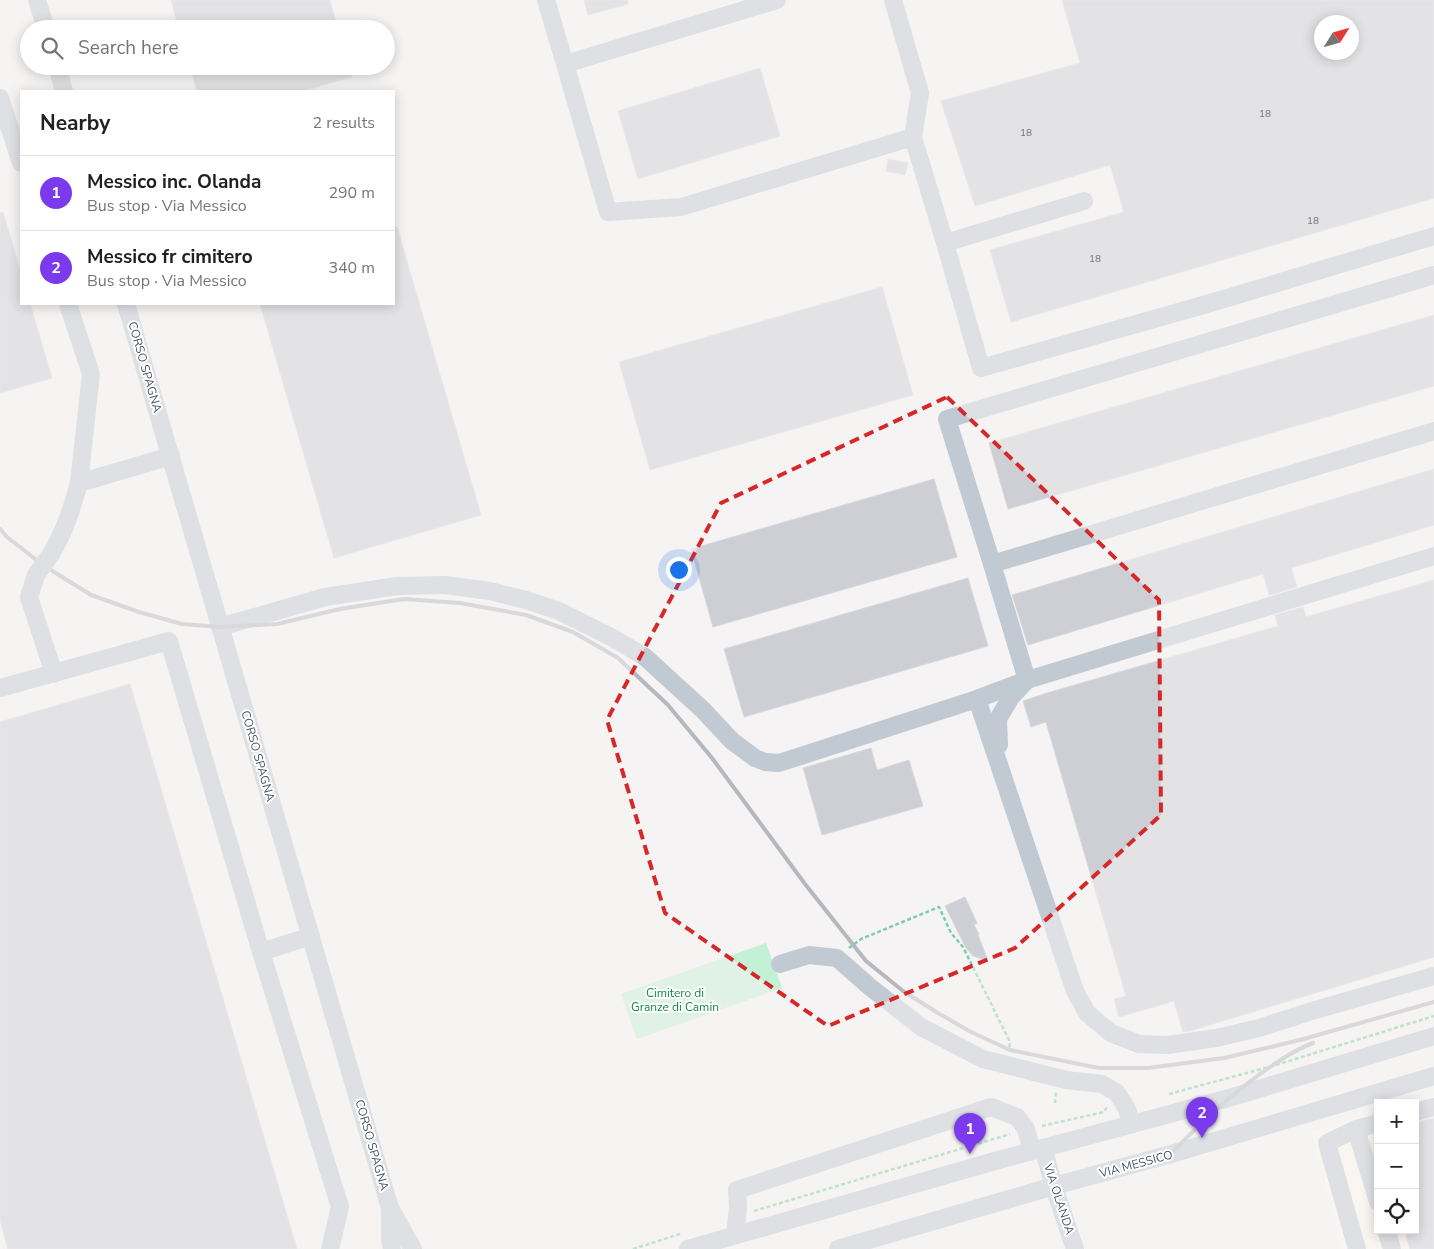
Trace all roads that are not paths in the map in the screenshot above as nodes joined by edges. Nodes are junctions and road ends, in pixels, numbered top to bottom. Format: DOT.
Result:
graph roads {
  1 [pos="37,0"];
  2 [pos="546,0"];
  3 [pos="777,0"];
  4 [pos="893,0"];
  5 [pos="43,20"];
  6 [pos="565,64"];
  7 [pos="60,75"];
  8 [pos="64,90"];
  9 [pos="0,98"];
  10 [pos="913,137"];
  11 [pos="20,160"];
  12 [pos="1084,201"];
  13 [pos="1434,236"];
  14 [pos="946,243"];
  15 [pos="1434,274"];
  16 [pos="68,305"];
  17 [pos="126,305"];
  18 [pos="1434,431"];
  19 [pos="171,456"];
  20 [pos="79,483"];
  21 [pos="1434,556"];
  22 [pos="992,564"];
  23 [pos="220,627"];
  24 [pos="54,674"];
  25 [pos="1027,680"];
  26 [pos="0,688"];
  27 [pos="977,699"];
  28 [pos="999,762"];
  29 [pos="311,936"];
  30 [pos="261,952"];
  31 [pos="780,964"];
  32 [pos="1434,976"];
  33 [pos="1434,1036"];
  34 [pos="1434,1076"];
  35 [pos="1434,1107"];
  36 [pos="1419,1111"];
  37 [pos="1132,1124"];
  38 [pos="1374,1124"];
  39 [pos="1356,1129"];
  40 [pos="1038,1150"];
  41 [pos="1054,1186"];
  42 [pos="1374,1189"];
  43 [pos="390,1208"];
  44 [pos="1387,1234"];
  45 [pos="735,1235"];
  46 [pos="684,1242"];
  47 [pos="330,1249"];
  48 [pos="392,1249"];
  49 [pos="413,1249"];
  50 [pos="838,1249"];
  51 [pos="1075,1249"];
  52 [pos="1357,1249"];
  53 [pos="1392,1249"];
  1 -- 5 [label="street"];
  2 -- 6 [label="street"];
  3 -- 6 [label="street"];
  4 -- 10 [label="street"];
  6 -- 10 [label="street"];
  7 -- 8 [label="street"];
  9 -- 11 [label="street"];
  10 -- 14 [label="street"];
  12 -- 14 [label="street"];
  13 -- 14 [label="street"];
  15 -- 22 [label="street"];
  16 -- 20 [label="street"];
  17 -- 19 [label="street, CORSO SPAGNA"];
  18 -- 22 [label="street"];
  19 -- 20 [label="street"];
  19 -- 23 [label="street, CORSO SPAGNA"];
  20 -- 24 [label="street, bridge"];
  21 -- 25 [label="street"];
  22 -- 25 [label="street"];
  23 -- 27 [label="street"];
  23 -- 29 [label="street, CORSO SPAGNA"];
  24 -- 26 [label="street"];
  24 -- 30 [label="street"];
  25 -- 27 [label="street"];
  25 -- 28 [label="street"];
  27 -- 28 [label="street"];
  28 -- 32 [label="street"];
  29 -- 30 [label="street"];
  29 -- 43 [label="street, CORSO SPAGNA"];
  30 -- 47 [label="street"];
  31 -- 37 [label="street"];
  33 -- 37 [label="street"];
  34 -- 41 [label="street, VIA MESSICO"];
  35 -- 36 [label="street"];
  37 -- 40 [label="street"];
  38 -- 39 [label="street"];
  39 -- 42 [label="street"];
  39 -- 52 [label="street"];
  40 -- 41 [label="street, VIA OLANDA"];
  40 -- 45 [label="street"];
  40 -- 45 [label="street, VIA OLANDA"];
  41 -- 50 [label="street, VIA MESSICO"];
  41 -- 51 [label="street, VIA OLANDA"];
  43 -- 48 [label="street, CORSO SPAGNA"];
  43 -- 49 [label="street, CORSO SPAGNA"];
  44 -- 53 [label="street"];
  45 -- 46 [label="street"];
}
